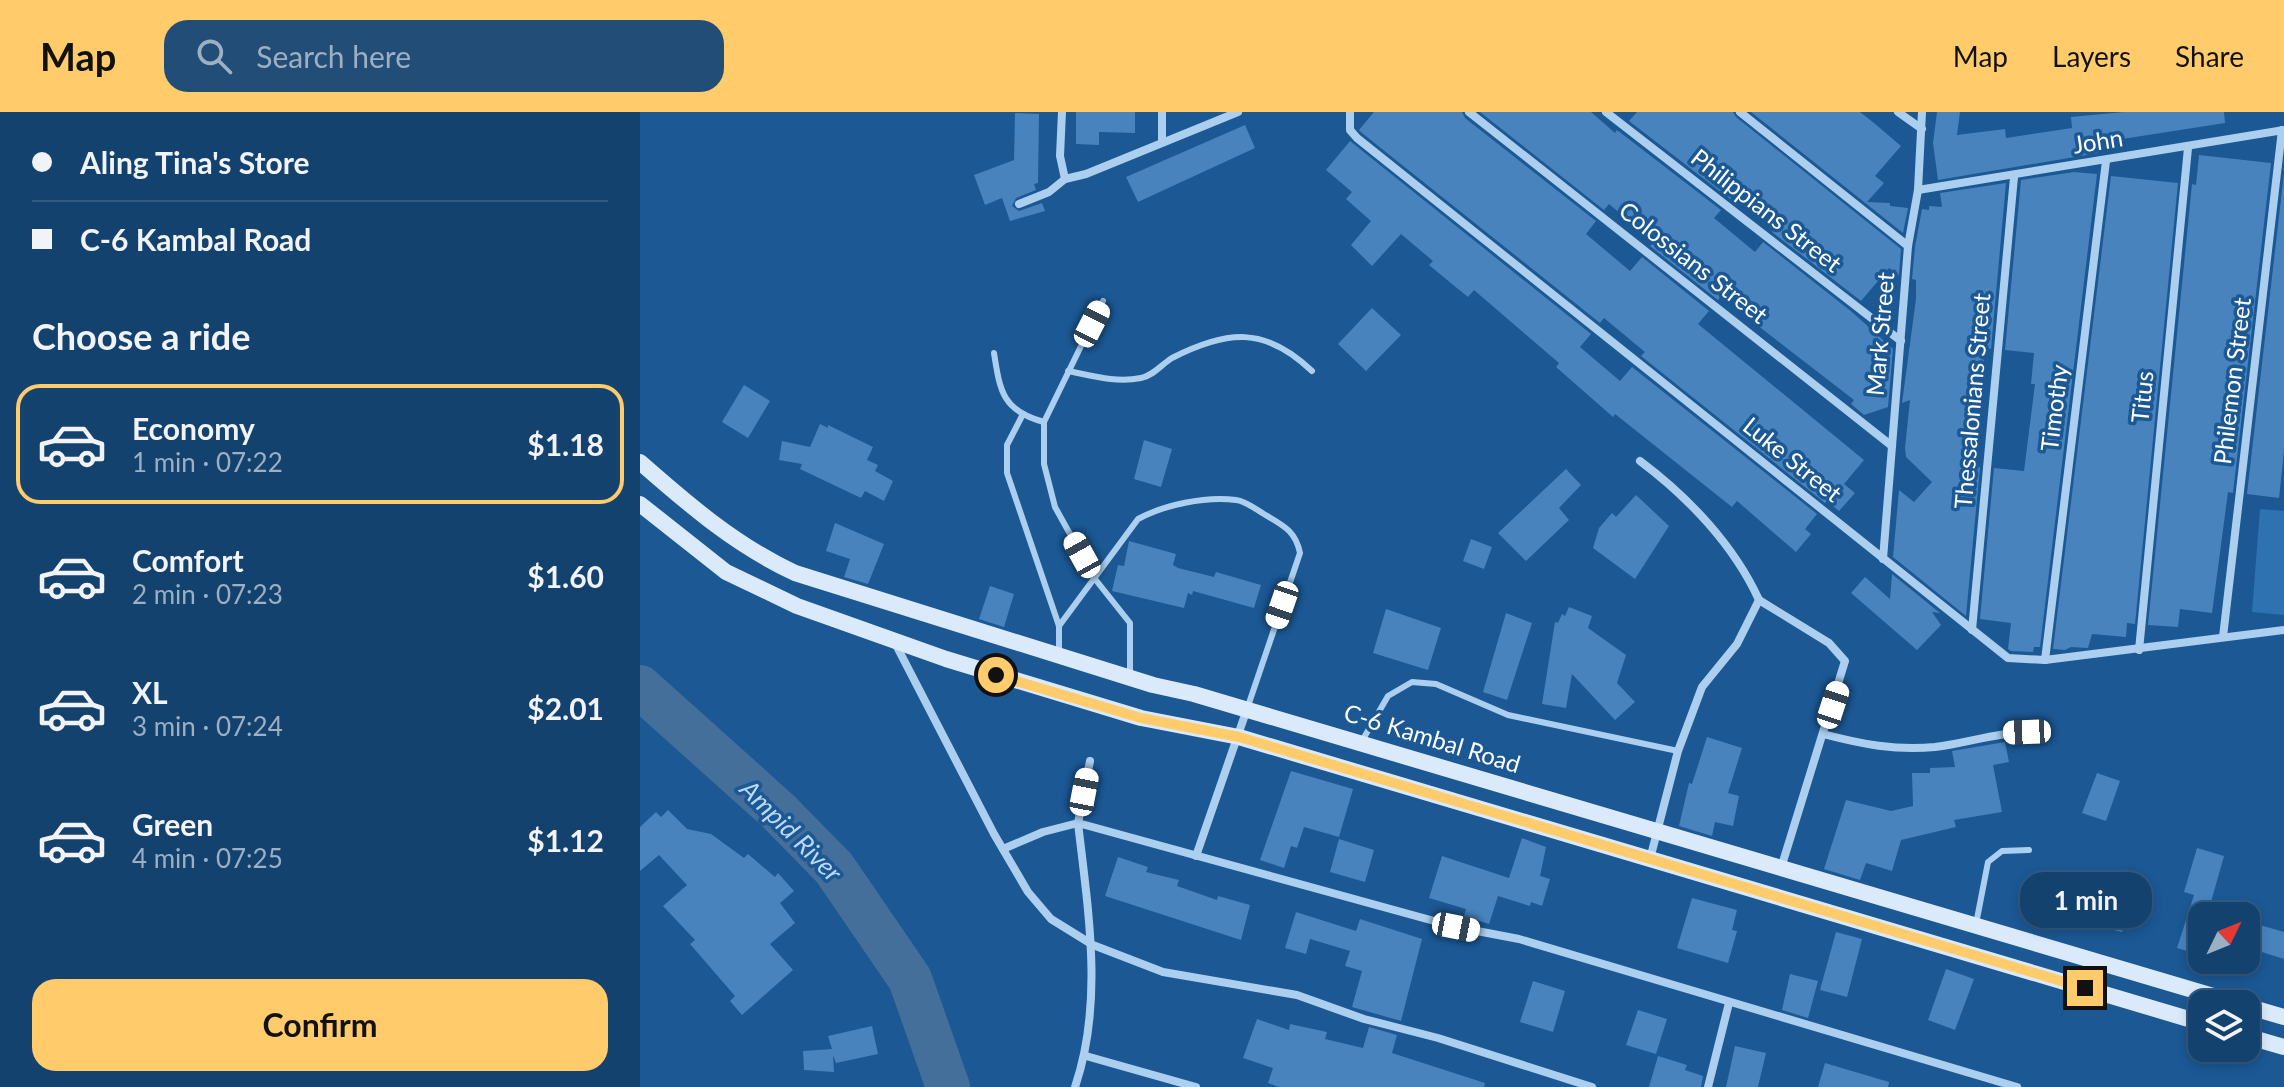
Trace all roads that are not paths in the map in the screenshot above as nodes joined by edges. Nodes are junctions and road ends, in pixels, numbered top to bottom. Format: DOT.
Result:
graph roads {
  1 [pos="1062,112"];
  2 [pos="1162,112"];
  3 [pos="1238,112"];
  4 [pos="1350,112"];
  5 [pos="1469,112"];
  6 [pos="1606,112"];
  7 [pos="1740,112"];
  8 [pos="1898,112"];
  9 [pos="1922,112"];
  10 [pos="1922,129"];
  11 [pos="2283,130"];
  12 [pos="1162,141"];
  13 [pos="2188,148"];
  14 [pos="2106,161"];
  15 [pos="2014,177"];
  16 [pos="1065,179"];
  17 [pos="1918,190"];
  18 [pos="1019,204"];
  19 [pos="1908,246"];
  20 [pos="1103,301"];
  21 [pos="1901,341"];
  22 [pos="994,353"];
  23 [pos="1068,371"];
  24 [pos="1312,371"];
  25 [pos="1022,416"];
  26 [pos="1044,422"];
  27 [pos="1892,446"];
  28 [pos="1640,461"];
  29 [pos="640,462"];
  30 [pos="640,504"];
  31 [pos="1883,559"];
  32 [pos="1095,579"];
  33 [pos="1759,600"];
  34 [pos="1059,626"];
  35 [pos="1972,630"];
  36 [pos="2284,630"];
  37 [pos="2223,637"];
  38 [pos="892,639"];
  39 [pos="2139,650"];
  40 [pos="1059,656"];
  41 [pos="2045,660"];
  42 [pos="1130,677"];
  43 [pos="1247,709"];
  44 [pos="2027,732"];
  45 [pos="1823,734"];
  46 [pos="1239,737"];
  47 [pos="1361,743"];
  48 [pos="1678,751"];
  49 [pos="1090,761"];
  50 [pos="1078,823"];
  51 [pos="1658,831"];
  52 [pos="1003,849"];
  53 [pos="2029,850"];
  54 [pos="1196,856"];
  55 [pos="1650,859"];
  56 [pos="1781,869"];
  57 [pos="1976,925"];
  58 [pos="1093,945"];
  59 [pos="2193,990"];
  60 [pos="1729,1003"];
  61 [pos="2260,1010"];
  62 [pos="2284,1017"];
  63 [pos="2188,1019"];
  64 [pos="2260,1040"];
  65 [pos="2284,1047"];
  66 [pos="1086,1056"];
  67 [pos="1075,1087"];
  68 [pos="1196,1087"];
  69 [pos="1592,1087"];
  70 [pos="1708,1087"];
  71 [pos="2017,1087"];
  1 -- 16 [label="street"];
  2 -- 12 [label="street"];
  3 -- 12 [label="street"];
  4 -- 31 [label="street, Luke Street"];
  5 -- 27 [label="street, Colossians Street"];
  6 -- 21 [label="street, Philippians Street"];
  7 -- 19 [label="street"];
  8 -- 10 [label="street"];
  9 -- 10 [label="street, Mark Street"];
  10 -- 17 [label="street, Mark Street"];
  11 -- 13 [label="street, John"];
  11 -- 37 [label="street, Philemon Street"];
  12 -- 16 [label="street"];
  13 -- 14 [label="street, John"];
  13 -- 39 [label="street, Titus"];
  14 -- 15 [label="street, John"];
  14 -- 41 [label="street, Timothy"];
  15 -- 17 [label="street, John"];
  15 -- 35 [label="street, Thessalonians Street"];
  16 -- 18 [label="street"];
  17 -- 19 [label="street, Mark Street"];
  19 -- 21 [label="street, Mark Street"];
  20 -- 23 [label="lane"];
  21 -- 27 [label="street, Mark Street"];
  22 -- 25 [label="lane"];
  23 -- 24 [label="lane"];
  23 -- 26 [label="lane"];
  25 -- 26 [label="lane"];
  25 -- 34 [label="lane"];
  26 -- 32 [label="lane"];
  27 -- 31 [label="street, Mark Street"];
  28 -- 33 [label="street"];
  29 -- 40 [label="main road, C-6 Kambal Road"];
  30 -- 38 [label="main road"];
  31 -- 35 [label="street, Luke Street"];
  32 -- 34 [label="lane"];
  32 -- 42 [label="lane"];
  32 -- 43 [label="lane"];
  33 -- 45 [label="street"];
  33 -- 48 [label="street"];
  34 -- 40 [label="lane"];
  35 -- 41 [label="street, Luke Street"];
  36 -- 37 [label="street, Luke Street"];
  37 -- 39 [label="street, Luke Street"];
  38 -- 46 [label="main road"];
  38 -- 52 [label="street"];
  39 -- 41 [label="street, Luke Street"];
  40 -- 42 [label="main road, C-6 Kambal Road"];
  42 -- 43 [label="main road, C-6 Kambal Road"];
  43 -- 46 [label="street"];
  43 -- 47 [label="main road, C-6 Kambal Road"];
  44 -- 45 [label="street"];
  45 -- 56 [label="street"];
  46 -- 54 [label="street"];
  46 -- 55 [label="main road"];
  47 -- 48 [label="lane"];
  47 -- 51 [label="main road, C-6 Kambal Road"];
  48 -- 51 [label="street"];
  49 -- 50 [label="street"];
  50 -- 52 [label="street"];
  50 -- 54 [label="street"];
  50 -- 58 [label="street"];
  51 -- 55 [label="street"];
  51 -- 56 [label="main road, C-6 Kambal Road"];
  52 -- 58 [label="street"];
  53 -- 57 [label="lane"];
  54 -- 60 [label="street"];
  55 -- 63 [label="main road"];
  56 -- 57 [label="main road, C-6 Kambal Road"];
  57 -- 59 [label="main road, C-6 Kambal Road"];
  58 -- 66 [label="street"];
  58 -- 69 [label="street"];
  60 -- 70 [label="street"];
  60 -- 71 [label="street"];
  61 -- 62 [label="main road, C-6 Kambal Road"];
  64 -- 65 [label="main road"];
  66 -- 67 [label="street"];
  66 -- 68 [label="street"];
}
